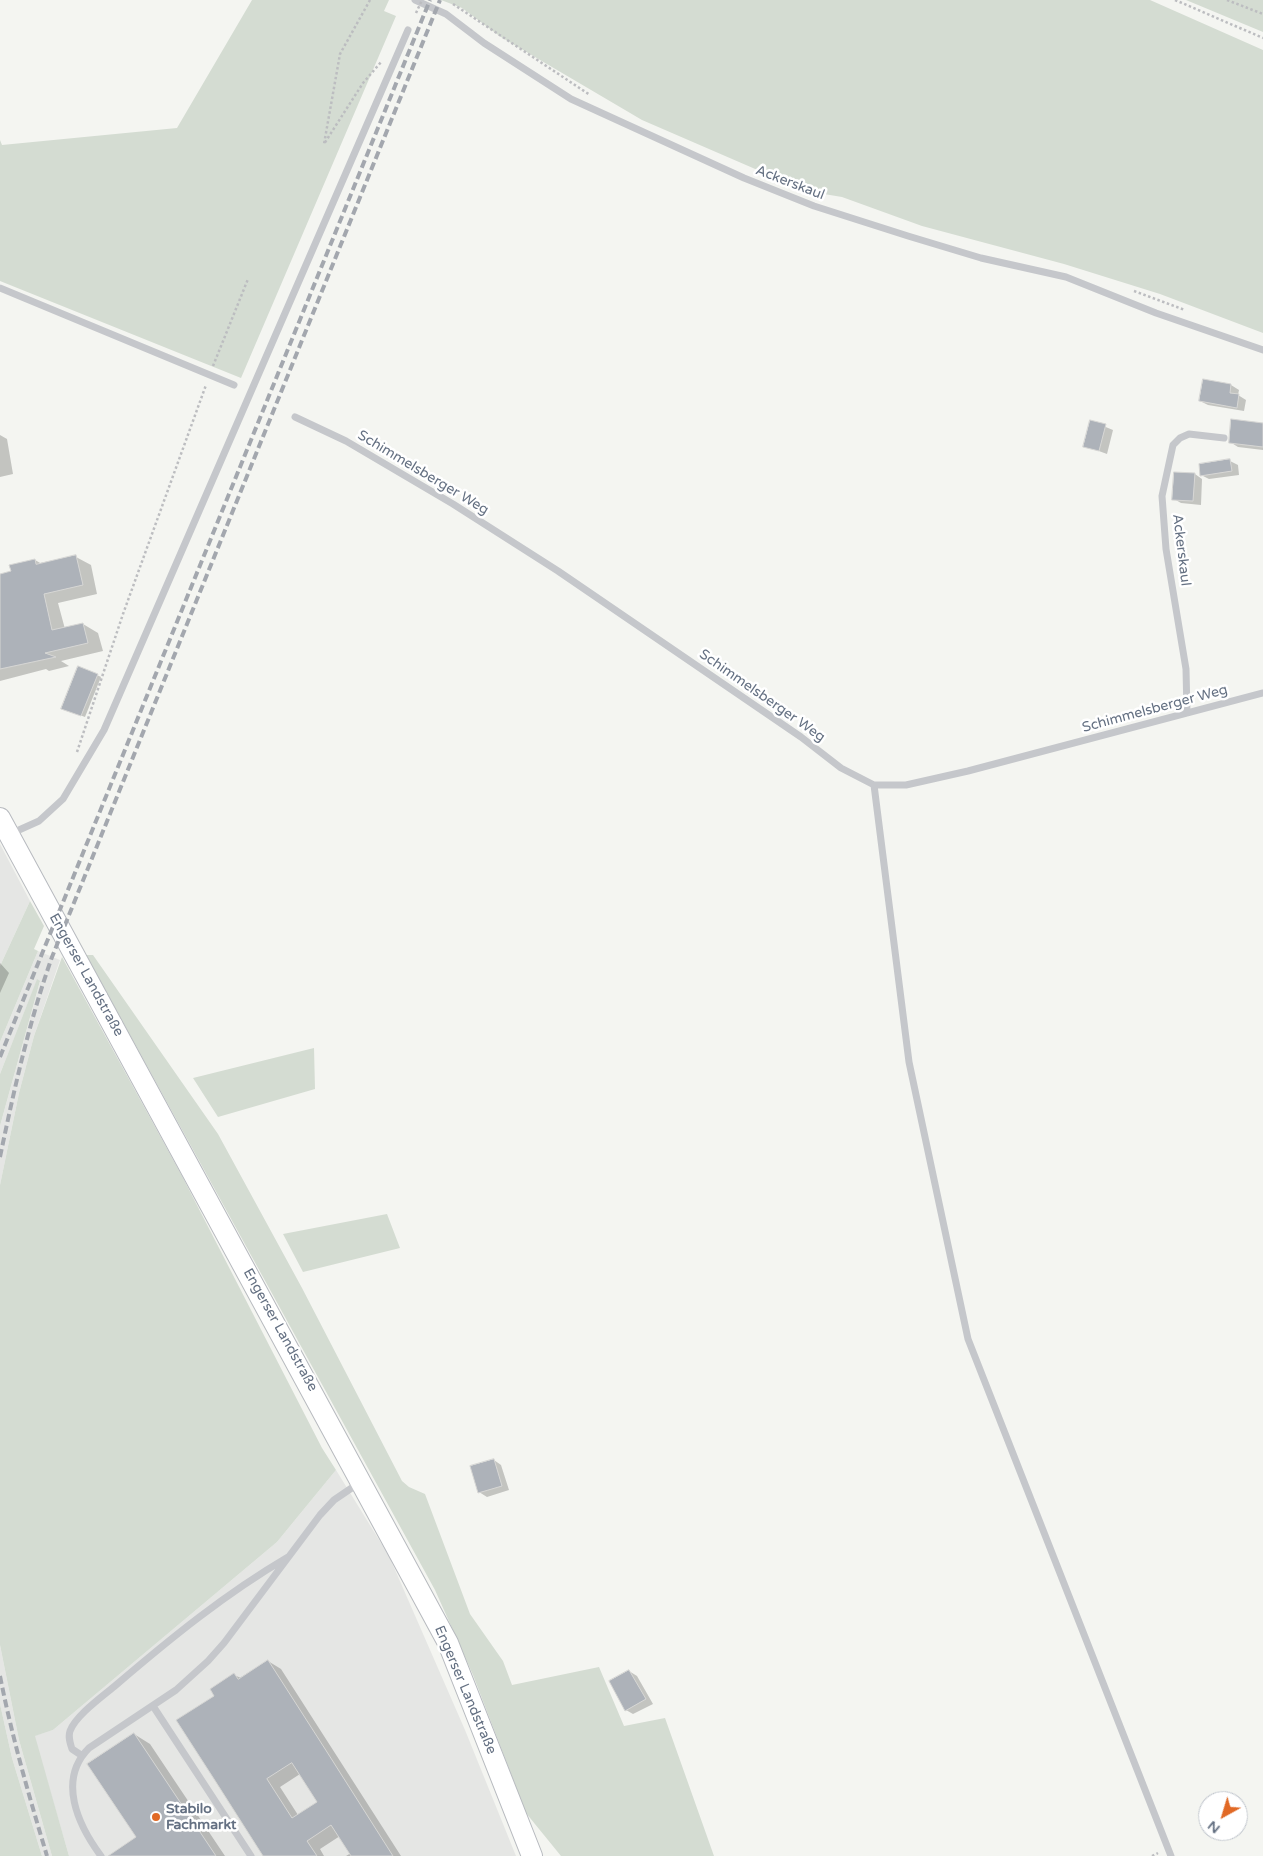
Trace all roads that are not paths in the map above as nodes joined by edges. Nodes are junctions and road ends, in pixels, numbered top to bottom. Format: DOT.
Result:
graph roads {
  1 [pos="415,0"];
  2 [pos="408,30"];
  3 [pos="0,288"];
  4 [pos="1263,350"];
  5 [pos="234,385"];
  6 [pos="295,416"];
  7 [pos="1224,438"];
  8 [pos="1263,693"];
  9 [pos="1187,713"];
  10 [pos="874,785"];
  11 [pos="5,826"];
  12 [pos="362,1481"];
  13 [pos="290,1556"];
  14 [pos="153,1706"];
  15 [pos="82,1755"];
  16 [pos="101,1856"];
  17 [pos="251,1856"];
  18 [pos="532,1856"];
  19 [pos="1171,1856"];
  1 -- 4 [label="lane, Ackerskaul"];
  2 -- 11 [label="lane"];
  3 -- 5 [label="lane"];
  6 -- 10 [label="lane, Schimmelsberger Weg"];
  7 -- 9 [label="lane, Ackerskaul"];
  8 -- 9 [label="lane, Schimmelsberger Weg"];
  9 -- 10 [label="lane, Schimmelsberger Weg"];
  10 -- 19 [label="lane"];
  11 -- 12 [label="main road, Engerser Landstraße"];
  12 -- 13 [label="lane"];
  12 -- 18 [label="main road, Engerser Landstraße"];
  13 -- 14 [label="lane"];
  13 -- 15 [label="lane"];
  14 -- 15 [label="lane"];
  14 -- 17 [label="lane"];
  15 -- 16 [label="lane"];
}
